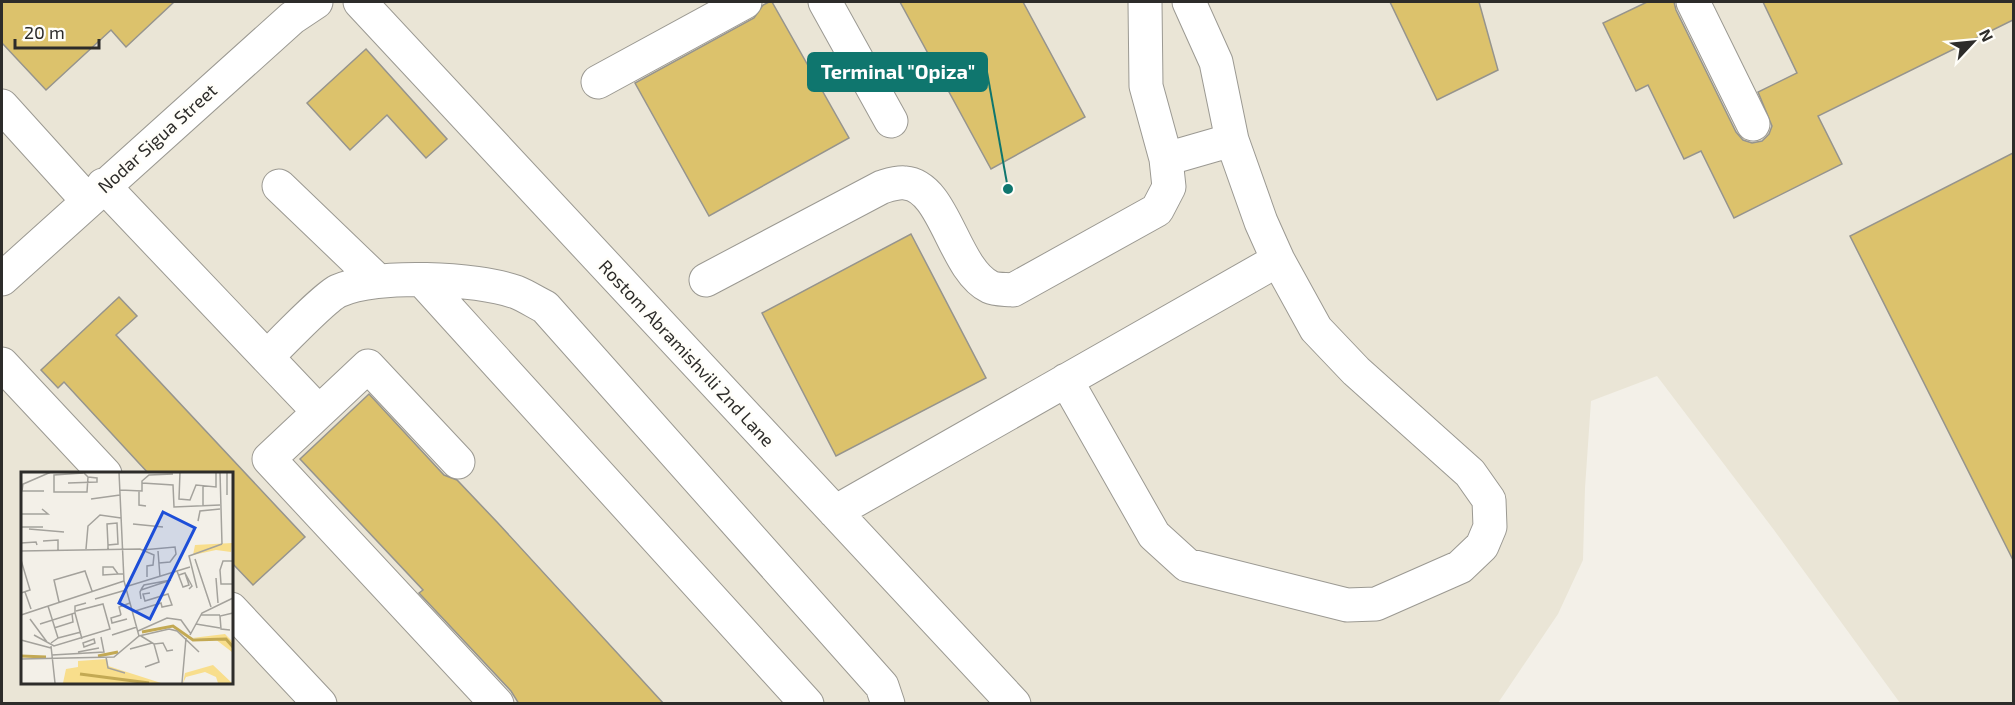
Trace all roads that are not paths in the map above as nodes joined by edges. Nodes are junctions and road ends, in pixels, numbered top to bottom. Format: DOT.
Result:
graph roads {
  1 [pos="360,2"];
  2 [pos="745,2"];
  3 [pos="825,2"];
  4 [pos="1146,2"];
  5 [pos="1190,2"];
  6 [pos="1694,2"];
  7 [pos="295,7"];
  8 [pos="598,82"];
  9 [pos="2,106"];
  10 [pos="891,121"];
  11 [pos="1753,124"];
  12 [pos="1233,140"];
  13 [pos="1166,159"];
  14 [pos="279,186"];
  15 [pos="95,192"];
  16 [pos="1278,260"];
  17 [pos="2,279"];
  18 [pos="422,280"];
  19 [pos="706,280"];
  20 [pos="378,281"];
  21 [pos="267,357"];
  22 [pos="2,364"];
  23 [pos="1066,380"];
  24 [pos="319,412"];
  25 [pos="458,462"];
  26 [pos="103,472"];
  27 [pos="835,512"];
  28 [pos="232,610"];
  29 [pos="320,704"];
  30 [pos="497,704"];
  31 [pos="807,704"];
  32 [pos="888,704"];
  33 [pos="1014,704"];
  1 -- 27 [label="street, Rostom Abramishvili 2nd Lane"];
  2 -- 8 [label="street"];
  3 -- 10 [label="street"];
  4 -- 13 [label="street"];
  5 -- 12 [label="street"];
  6 -- 11 [label="street"];
  7 -- 15 [label="street, Nodar Sigua Street"];
  9 -- 15 [label="street"];
  12 -- 13 [label="street"];
  12 -- 16 [label="street"];
  13 -- 19 [label="street"];
  14 -- 20 [label="street"];
  15 -- 17 [label="street, Nodar Sigua Street"];
  15 -- 21 [label="street"];
  16 -- 23 [label="street"];
  16 -- 23 [label="street"];
  18 -- 20 [label="street"];
  18 -- 31 [label="street"];
  18 -- 32 [label="street"];
  20 -- 21 [label="street"];
  21 -- 24 [label="street"];
  22 -- 26 [label="street"];
  23 -- 27 [label="street"];
  24 -- 25 [label="street"];
  24 -- 30 [label="street"];
  27 -- 33 [label="street, Rostom Abramishvili 2nd Lane"];
  28 -- 29 [label="street"];
}
